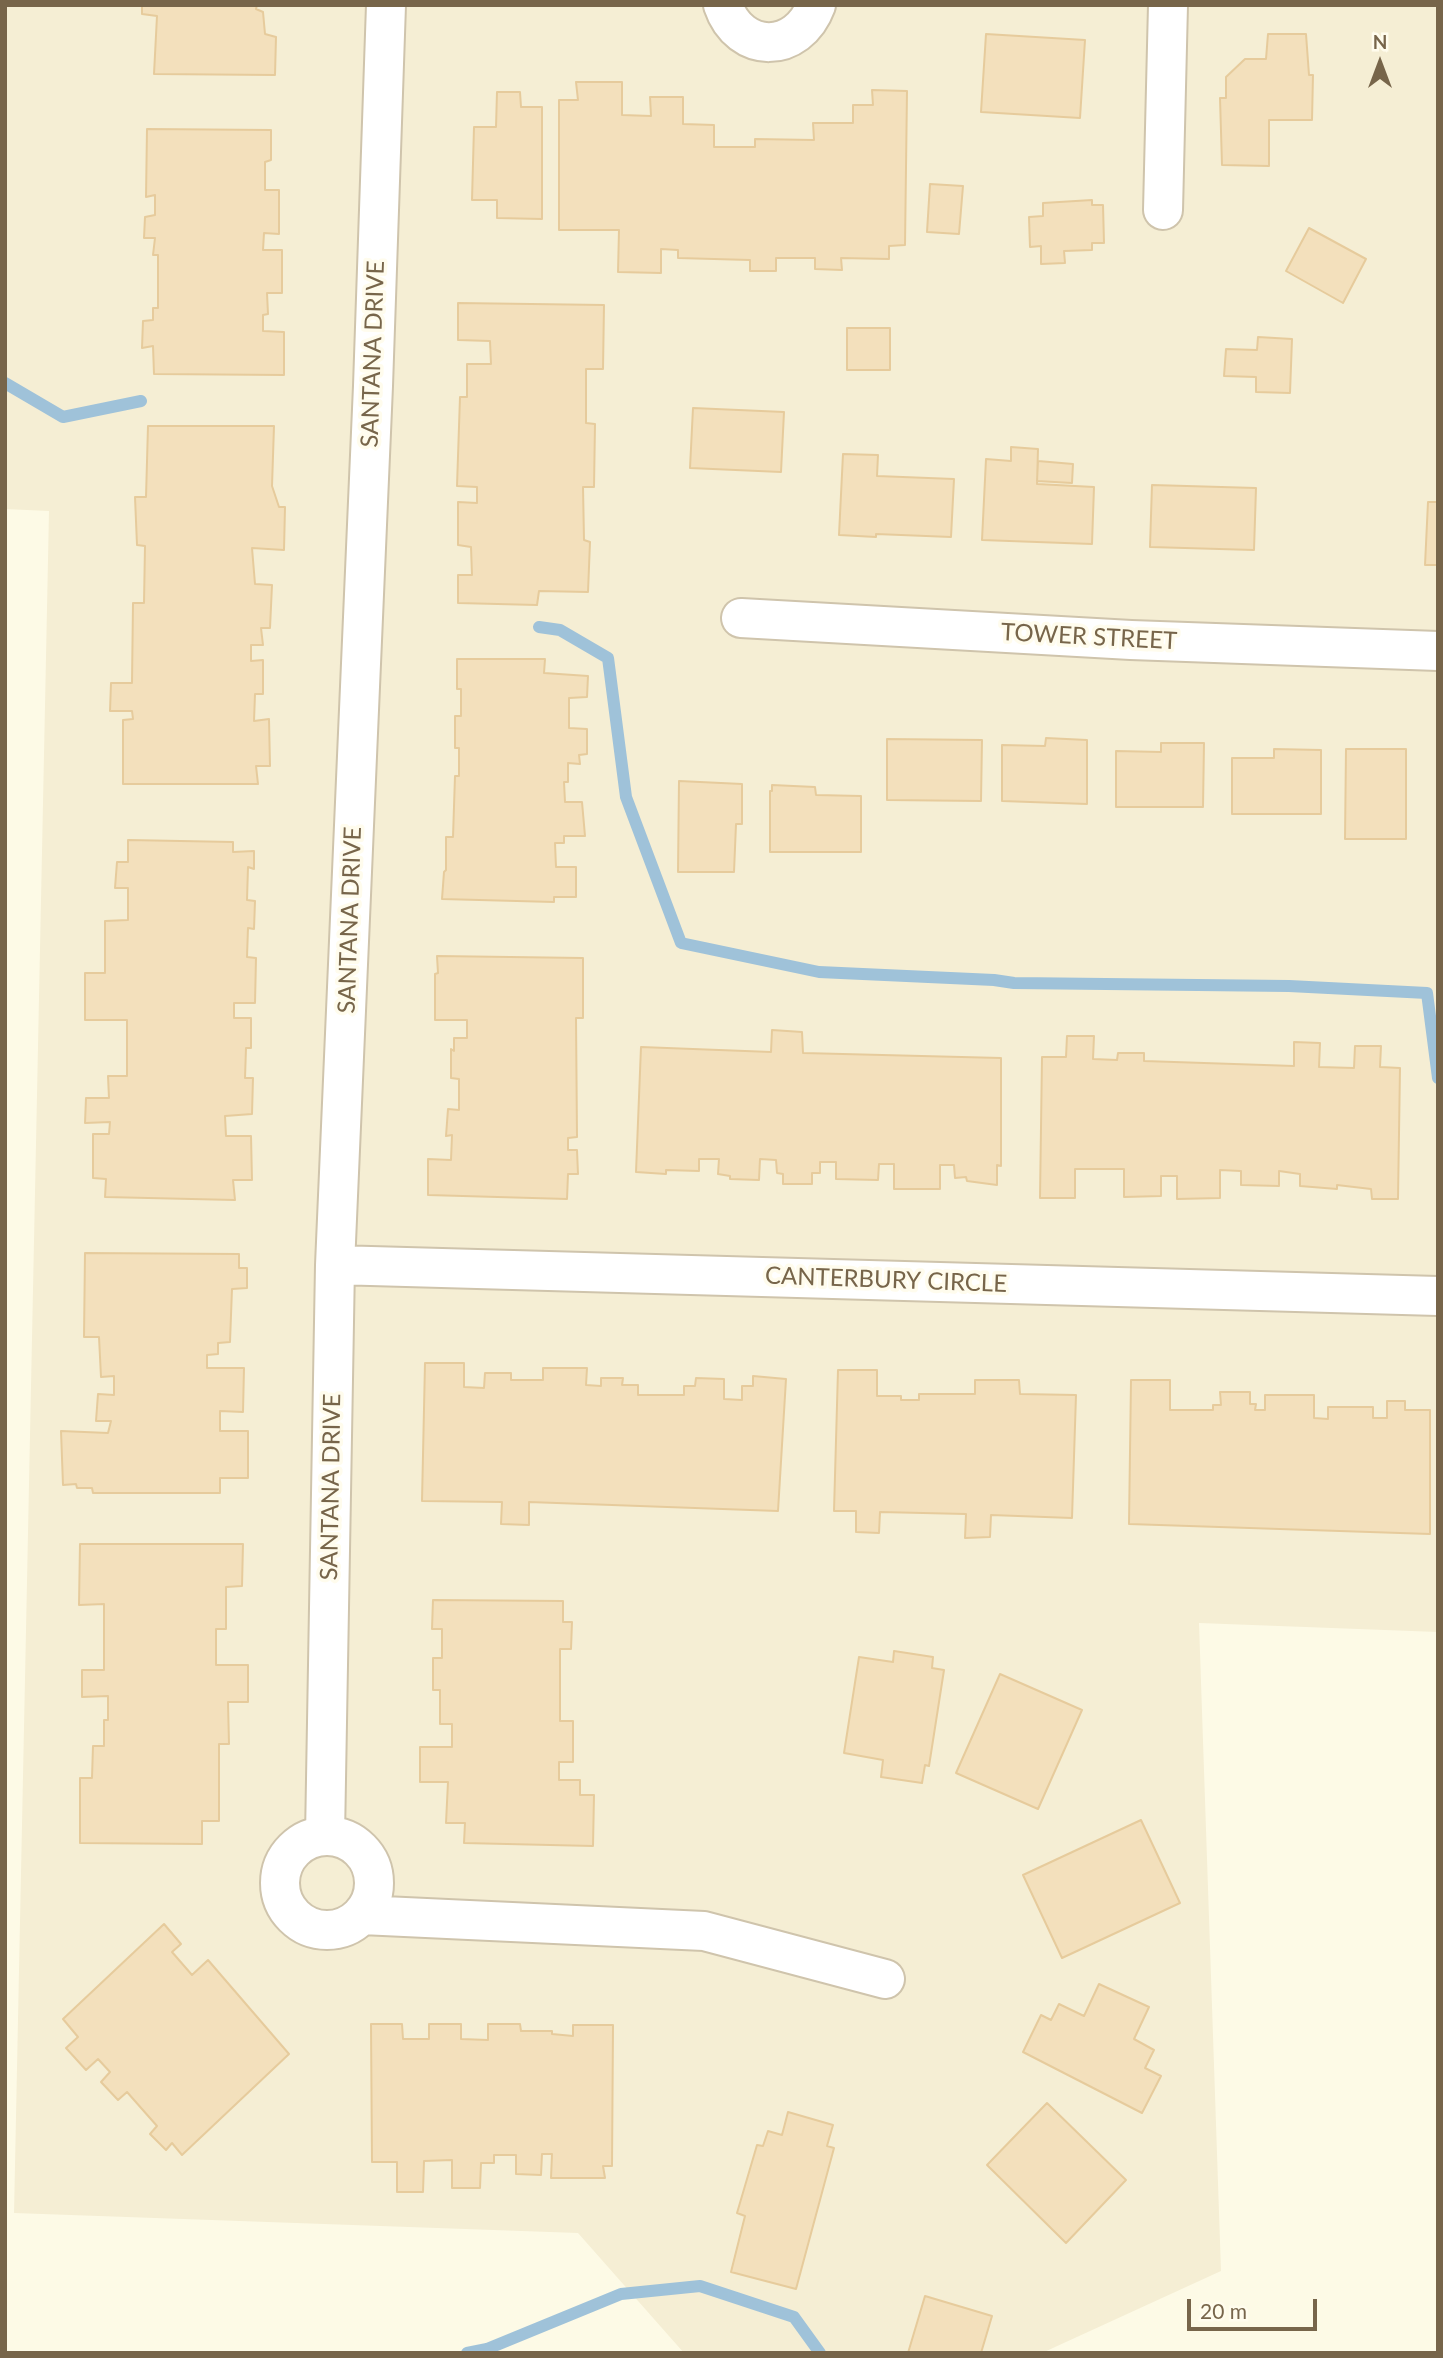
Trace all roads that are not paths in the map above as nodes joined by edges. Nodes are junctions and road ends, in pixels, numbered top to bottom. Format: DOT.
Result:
graph roads {
  1 [pos="386,5"];
  2 [pos="723,5"];
  3 [pos="816,5"];
  4 [pos="1168,5"];
  5 [pos="1163,210"];
  6 [pos="741,618"];
  7 [pos="1438,651"];
  8 [pos="335,1265"];
  9 [pos="1438,1296"];
  10 [pos="325,1836"];
  11 [pos="362,1915"];
  12 [pos="885,1979"];
  1 -- 8 [label="street, SANTANA DRIVE"];
  2 -- 3 [label="street"];
  4 -- 5 [label="street"];
  6 -- 7 [label="street, TOWER STREET"];
  8 -- 9 [label="street, CANTERBURY CIRCLE"];
  8 -- 10 [label="street, SANTANA DRIVE"];
  10 -- 11 [label="street"];
  10 -- 11 [label="street"];
  11 -- 12 [label="street"];
}
